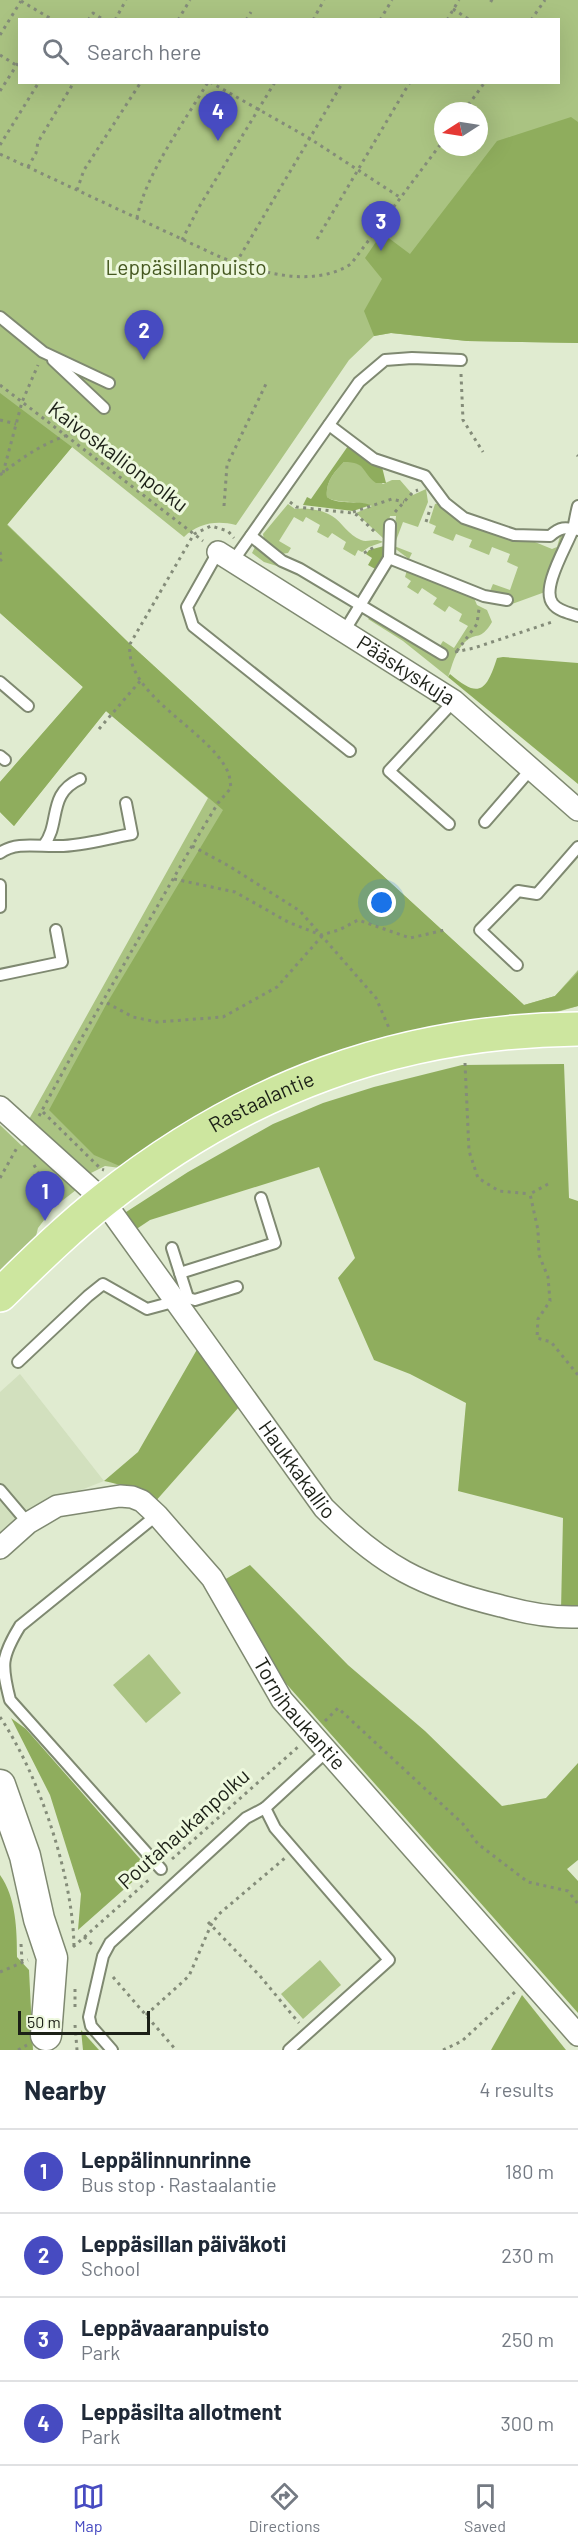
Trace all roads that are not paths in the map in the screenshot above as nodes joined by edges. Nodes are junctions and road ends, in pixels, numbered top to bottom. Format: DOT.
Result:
graph roads {
  1 [pos="0,317"];
  2 [pos="44,352"];
  3 [pos="461,360"];
  4 [pos="109,383"];
  5 [pos="104,408"];
  6 [pos="329,425"];
  7 [pos="578,506"];
  8 [pos="390,525"];
  9 [pos="575,530"];
  10 [pos="251,536"];
  11 [pos="226,556"];
  12 [pos="389,558"];
  13 [pos="507,600"];
  14 [pos="360,605"];
  15 [pos="574,615"];
  16 [pos="345,630"];
  17 [pos="441,654"];
  18 [pos="0,682"];
  19 [pos="454,700"];
  20 [pos="28,706"];
  21 [pos="350,752"];
  22 [pos="531,769"];
  23 [pos="80,778"];
  24 [pos="126,803"];
  25 [pos="578,810"];
  26 [pos="485,822"];
  27 [pos="449,825"];
  28 [pos="44,845"];
  29 [pos="578,847"];
  30 [pos="0,853"];
  31 [pos="0,885"];
  32 [pos="0,907"];
  33 [pos="56,930"];
  34 [pos="517,965"];
  35 [pos="0,975"];
  36 [pos="578,1029"];
  37 [pos="0,1107"];
  38 [pos="115,1191"];
  39 [pos="261,1197"];
  40 [pos="172,1248"];
  41 [pos="180,1273"];
  42 [pos="237,1287"];
  43 [pos="0,1295"];
  44 [pos="181,1300"];
  45 [pos="18,1362"];
  46 [pos="0,1490"];
  47 [pos="157,1515"];
  48 [pos="28,1523"];
  49 [pos="0,1548"];
  50 [pos="578,1617"];
  51 [pos="327,1751"];
  52 [pos="0,1785"];
  53 [pos="265,1809"];
  54 [pos="161,1869"];
  55 [pos="578,2035"];
  56 [pos="46,2043"];
  57 [pos="112,2050"];
  58 [pos="289,2050"];
  1 -- 2 [label="lane"];
  2 -- 4 [label="lane"];
  2 -- 5 [label="lane"];
  3 -- 6 [label="lane"];
  6 -- 9 [label="lane"];
  6 -- 10 [label="lane"];
  7 -- 9 [label="lane"];
  8 -- 12 [label="lane"];
  9 -- 15 [label="lane"];
  10 -- 11 [label="lane"];
  10 -- 14 [label="lane"];
  11 -- 16 [label="street, Pääskyskuja"];
  11 -- 21 [label="lane"];
  12 -- 13 [label="lane"];
  12 -- 14 [label="lane"];
  14 -- 16 [label="lane"];
  14 -- 17 [label="lane"];
  16 -- 19 [label="street, Pääskyskuja"];
  18 -- 20 [label="lane"];
  19 -- 22 [label="street, Pääskyskuja"];
  19 -- 27 [label="lane"];
  22 -- 25 [label="street, Pääskyskuja"];
  22 -- 26 [label="lane"];
  23 -- 28 [label="lane"];
  24 -- 28 [label="lane"];
  28 -- 30 [label="lane"];
  29 -- 34 [label="lane"];
  31 -- 32 [label="lane"];
  33 -- 35 [label="lane"];
  36 -- 38 [label="main road, Rastaalantie"];
  37 -- 38 [label="street, Haukkakallio"];
  38 -- 43 [label="main road, Rastaalantie"];
  38 -- 44 [label="street, Haukkakallio"];
  39 -- 41 [label="lane"];
  40 -- 41 [label="lane"];
  41 -- 44 [label="lane"];
  42 -- 44 [label="lane"];
  44 -- 45 [label="lane"];
  44 -- 50 [label="street, Haukkakallio"];
  46 -- 48 [label="lane"];
  47 -- 48 [label="street, Tornihaukantie"];
  47 -- 51 [label="street, Tornihaukantie"];
  47 -- 54 [label="lane"];
  48 -- 49 [label="street, Tornihaukantie"];
  51 -- 53 [label="lane"];
  51 -- 55 [label="street, Tornihaukantie"];
  52 -- 56 [label="street"];
  53 -- 57 [label="lane"];
  53 -- 58 [label="lane"];
}
